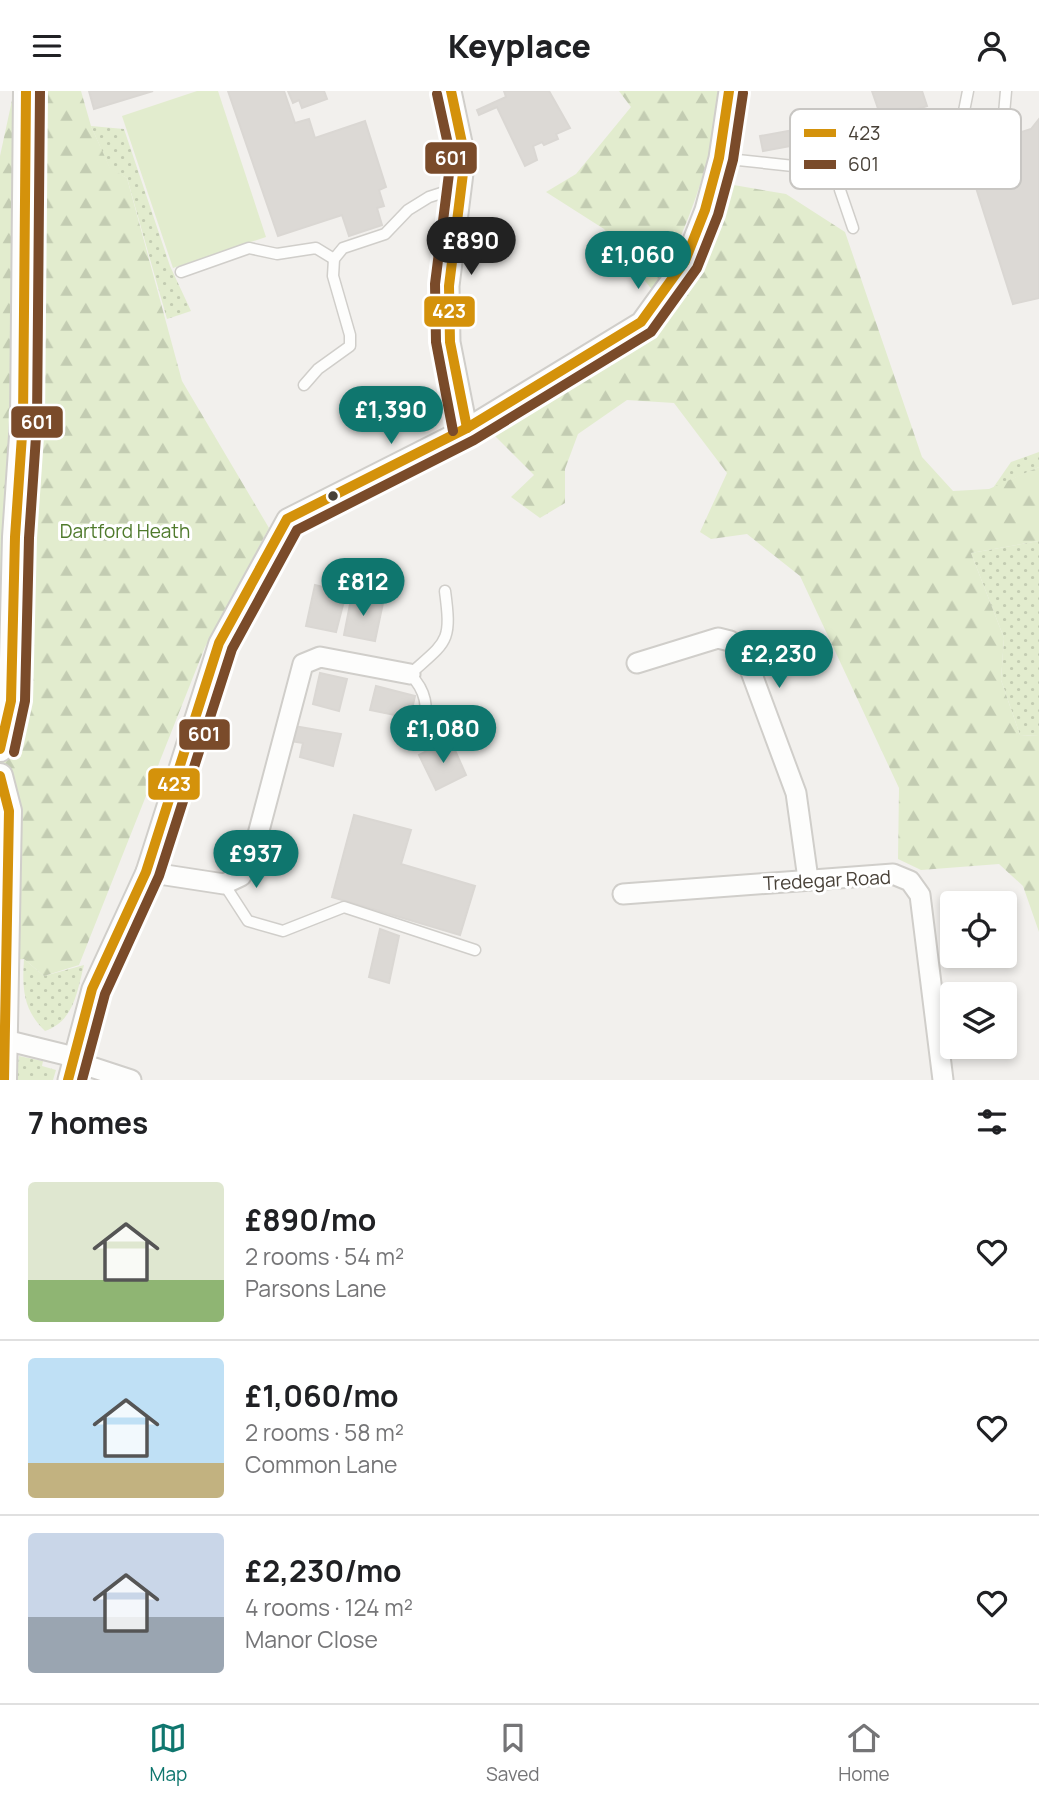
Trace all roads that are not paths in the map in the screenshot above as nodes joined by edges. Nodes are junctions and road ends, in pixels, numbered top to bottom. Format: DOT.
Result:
graph roads {
  1 [pos="26,91"];
  2 [pos="451,91"];
  3 [pos="729,91"];
  4 [pos="968,91"];
  5 [pos="1006,91"];
  6 [pos="964,109"];
  7 [pos="1004,109"];
  8 [pos="719,158"];
  9 [pos="790,166"];
  10 [pos="463,186"];
  11 [pos="840,189"];
  12 [pos="853,228"];
  13 [pos="334,259"];
  14 [pos="181,272"];
  15 [pos="304,385"];
  16 [pos="467,428"];
  17 [pos="444,591"];
  18 [pos="637,663"];
  19 [pos="410,674"];
  20 [pos="425,738"];
  21 [pos="0,749"];
  22 [pos="0,776"];
  23 [pos="146,872"];
  24 [pos="808,879"];
  25 [pos="224,884"];
  26 [pos="623,894"];
  27 [pos="475,950"];
  28 [pos="5,1040"];
  29 [pos="73,1061"];
  30 [pos="4,1080"];
  31 [pos="68,1080"];
  32 [pos="131,1080"];
  33 [pos="943,1080"];
  1 -- 21 [label="street"];
  2 -- 10 [label="street"];
  3 -- 8 [label="street"];
  4 -- 6 [label="lane"];
  5 -- 7 [label="lane"];
  8 -- 9 [label="lane"];
  8 -- 16 [label="street"];
  10 -- 13 [label="lane"];
  10 -- 16 [label="street"];
  11 -- 12 [label="lane"];
  13 -- 14 [label="lane"];
  13 -- 15 [label="lane"];
  16 -- 23 [label="street"];
  17 -- 19 [label="lane"];
  18 -- 24 [label="street"];
  19 -- 20 [label="lane"];
  19 -- 25 [label="street"];
  22 -- 28 [label="street"];
  23 -- 25 [label="street"];
  23 -- 29 [label="street"];
  24 -- 26 [label="street, Tredegar Road"];
  24 -- 33 [label="street, Tredegar Road"];
  25 -- 27 [label="lane"];
  28 -- 29 [label="street"];
  28 -- 30 [label="street"];
  29 -- 31 [label="street"];
  29 -- 32 [label="street"];
}
